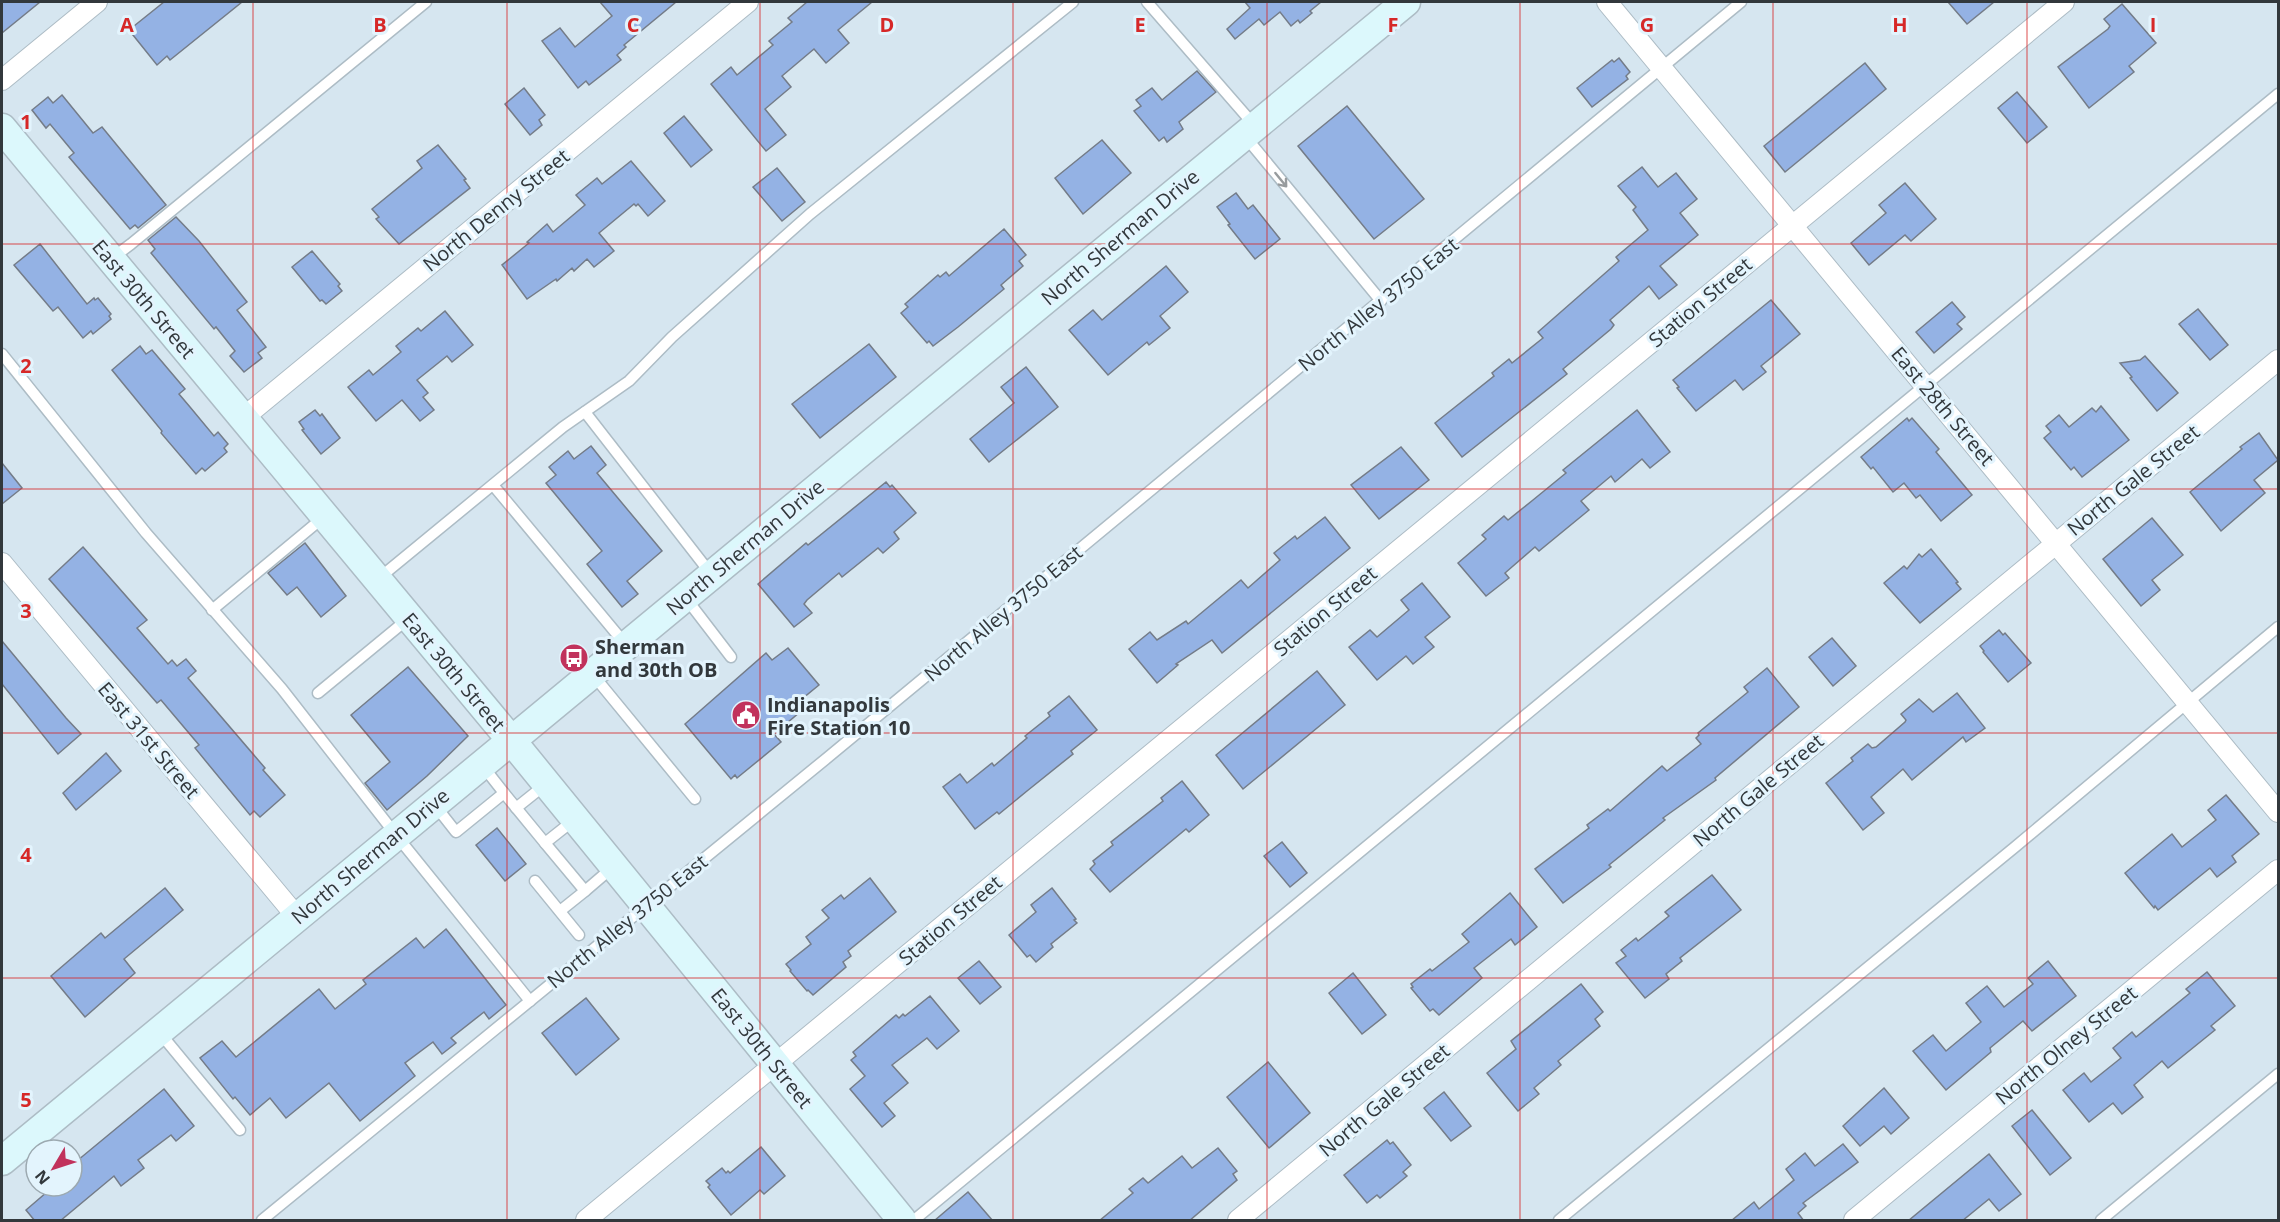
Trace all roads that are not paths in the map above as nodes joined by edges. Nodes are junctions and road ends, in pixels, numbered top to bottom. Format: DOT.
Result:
graph roads {
  1 [pos="97,2"];
  2 [pos="426,2"];
  3 [pos="748,2"];
  4 [pos="1073,2"];
  5 [pos="1147,2"];
  6 [pos="1406,2"];
  7 [pos="1607,2"];
  8 [pos="1741,2"];
  9 [pos="2064,2"];
  10 [pos="1662,68"];
  11 [pos="2,80"];
  12 [pos="2278,94"];
  13 [pos="2,128"];
  14 [pos="1250,131"];
  15 [pos="1792,226"];
  16 [pos="110,259"];
  17 [pos="1381,301"];
  18 [pos="2,354"];
  19 [pos="2278,360"];
  20 [pos="1926,386"];
  21 [pos="585,412"];
  22 [pos="243,418"];
  23 [pos="493,485"];
  24 [pos="326,515"];
  25 [pos="2057,542"];
  26 [pos="2,563"];
  27 [pos="712,574"];
  28 [pos="378,579"];
  29 [pos="685,597"];
  30 [pos="212,610"];
  31 [pos="409,618"];
  32 [pos="2278,627"];
  33 [pos="626,645"];
  34 [pos="731,657"];
  35 [pos="592,673"];
  36 [pos="318,693"];
  37 [pos="2188,702"];
  38 [pos="511,740"];
  39 [pos="481,764"];
  40 [pos="546,784"];
  41 [pos="504,793"];
  42 [pos="695,799"];
  43 [pos="433,804"];
  44 [pos="516,808"];
  45 [pos="2278,812"];
  46 [pos="574,820"];
  47 [pos="396,835"];
  48 [pos="544,843"];
  49 [pos="614,867"];
  50 [pos="2278,870"];
  51 [pos="535,881"];
  52 [pos="585,891"];
  53 [pos="646,906"];
  54 [pos="560,911"];
  55 [pos="297,917"];
  56 [pos="579,936"];
  57 [pos="530,1001"];
  58 [pos="159,1031"];
  59 [pos="775,1064"];
  60 [pos="2278,1074"];
  61 [pos="240,1130"];
  62 [pos="2,1161"];
  63 [pos="262,1221"];
  64 [pos="586,1221"];
  65 [pos="902,1221"];
  66 [pos="914,1221"];
  67 [pos="1238,1221"];
  68 [pos="1559,1221"];
  69 [pos="1854,1221"];
  70 [pos="2102,1221"];
  1 -- 11 [label="street"];
  2 -- 16 [label="lane"];
  3 -- 22 [label="street, North Denny Street"];
  4 -- 21 [label="lane"];
  5 -- 14 [label="lane"];
  6 -- 14 [label="main road, North Sherman Drive"];
  7 -- 10 [label="street, East 28th Street"];
  8 -- 10 [label="lane, North Alley 3750 East"];
  9 -- 15 [label="street, Station Street"];
  10 -- 15 [label="street, East 28th Street"];
  10 -- 17 [label="lane, North Alley 3750 East"];
  12 -- 20 [label="lane"];
  13 -- 16 [label="main road, East 30th Street"];
  14 -- 17 [label="lane, one-way"];
  14 -- 27 [label="main road, North Sherman Drive"];
  15 -- 20 [label="street, East 28th Street"];
  15 -- 59 [label="street, Station Street"];
  16 -- 22 [label="main road, East 30th Street"];
  17 -- 53 [label="lane, North Alley 3750 East"];
  18 -- 30 [label="lane"];
  19 -- 25 [label="street, North Gale Street"];
  20 -- 25 [label="street, East 28th Street"];
  20 -- 66 [label="lane"];
  21 -- 23 [label="lane"];
  21 -- 27 [label="lane"];
  22 -- 24 [label="main road, East 30th Street"];
  23 -- 28 [label="lane"];
  23 -- 33 [label="lane"];
  24 -- 28 [label="main road, East 30th Street"];
  24 -- 30 [label="lane"];
  25 -- 37 [label="street, East 28th Street"];
  25 -- 67 [label="street, North Gale Street"];
  26 -- 55 [label="street, East 31st Street"];
  27 -- 29 [label="main road, North Sherman Drive"];
  28 -- 31 [label="main road, East 30th Street"];
  29 -- 33 [label="main road, North Sherman Drive"];
  29 -- 34 [label="lane"];
  30 -- 47 [label="lane"];
  31 -- 36 [label="lane"];
  31 -- 38 [label="main road, East 30th Street"];
  32 -- 37 [label="lane"];
  33 -- 35 [label="main road, North Sherman Drive"];
  35 -- 38 [label="main road, North Sherman Drive"];
  35 -- 42 [label="lane"];
  37 -- 45 [label="street, East 28th Street"];
  37 -- 68 [label="lane"];
  38 -- 39 [label="main road, North Sherman Drive"];
  38 -- 40 [label="main road, East 30th Street"];
  39 -- 41 [label="lane"];
  39 -- 43 [label="main road, North Sherman Drive"];
  40 -- 44 [label="lane"];
  40 -- 46 [label="main road, East 30th Street"];
  41 -- 43 [label="lane"];
  41 -- 44 [label="lane"];
  43 -- 47 [label="main road, North Sherman Drive"];
  44 -- 48 [label="lane"];
  46 -- 48 [label="lane"];
  46 -- 49 [label="main road, East 30th Street"];
  47 -- 55 [label="main road, North Sherman Drive"];
  47 -- 57 [label="lane"];
  48 -- 52 [label="lane"];
  49 -- 52 [label="lane"];
  49 -- 53 [label="main road, East 30th Street"];
  50 -- 69 [label="street, North Olney Street"];
  51 -- 54 [label="lane"];
  52 -- 54 [label="lane"];
  53 -- 57 [label="lane, North Alley 3750 East"];
  53 -- 59 [label="main road, East 30th Street"];
  54 -- 56 [label="lane"];
  55 -- 58 [label="main road, North Sherman Drive"];
  57 -- 63 [label="lane, North Alley 3750 East"];
  58 -- 61 [label="lane"];
  58 -- 62 [label="main road, North Sherman Drive"];
  59 -- 64 [label="street, Station Street"];
  59 -- 65 [label="main road, East 30th Street"];
  60 -- 70 [label="lane"];
}
